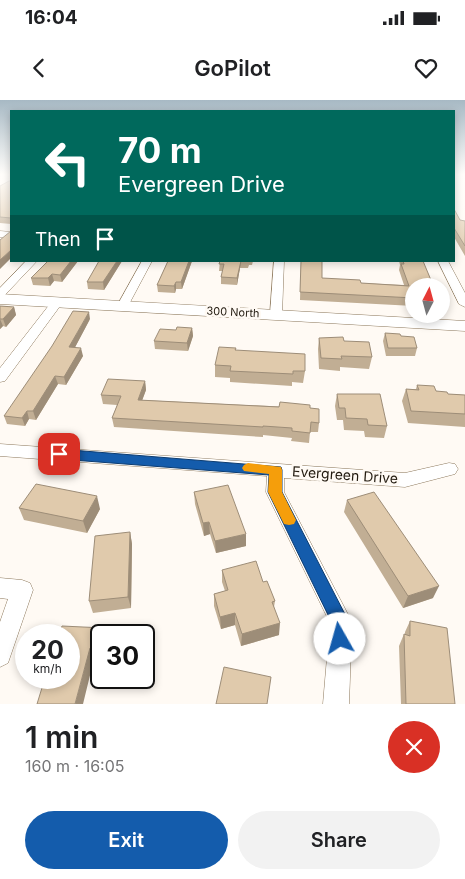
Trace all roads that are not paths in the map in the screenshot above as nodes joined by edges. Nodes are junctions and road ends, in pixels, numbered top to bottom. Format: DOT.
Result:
graph roads {
  1 [pos="31,262"];
  2 [pos="146,262"];
  3 [pos="279,262"];
  4 [pos="444,262"];
  5 [pos="0,294"];
  6 [pos="0,299"];
  7 [pos="57,302"];
  8 [pos="465,304"];
  9 [pos="123,306"];
  10 [pos="276,315"];
  11 [pos="465,326"];
  12 [pos="0,378"];
  13 [pos="0,450"];
  14 [pos="450,469"];
  15 [pos="276,470"];
  16 [pos="11,589"];
  17 [pos="0,655"];
  18 [pos="336,704"];
  1 -- 5 [label="street"];
  2 -- 9 [label="street"];
  3 -- 10 [label="street"];
  4 -- 8 [label="street"];
  6 -- 7 [label="street, 300 North"];
  7 -- 9 [label="street, 300 North"];
  7 -- 12 [label="street"];
  9 -- 10 [label="street, 300 North"];
  10 -- 11 [label="street, 300 North"];
  13 -- 15 [label="street, Evergreen Drive"];
  14 -- 15 [label="street, Evergreen Drive"];
  15 -- 18 [label="street"];
  16 -- 17 [label="street"];
}
